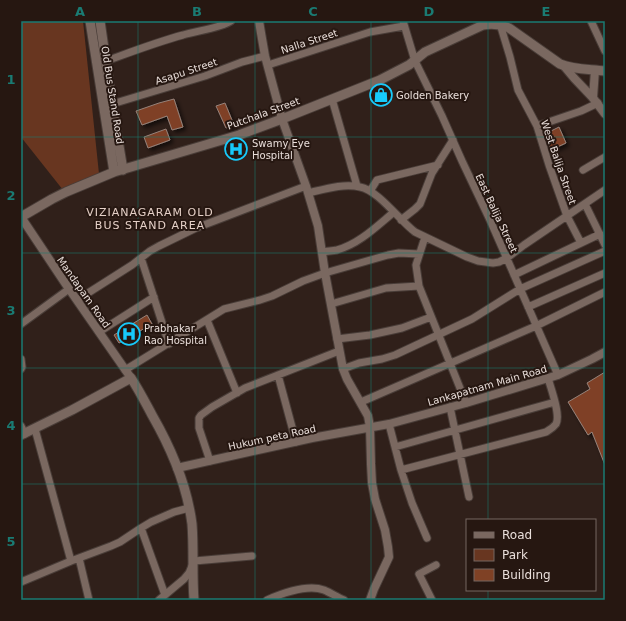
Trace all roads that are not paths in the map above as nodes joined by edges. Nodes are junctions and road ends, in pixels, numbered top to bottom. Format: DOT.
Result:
graph roads {
  1 [pos="90,21"];
  2 [pos="100,21"];
  3 [pos="231,21"];
  4 [pos="259,21"];
  5 [pos="591,21"];
  6 [pos="489,22"];
  7 [pos="404,23"];
  8 [pos="501,23"];
  9 [pos="605,52"];
  10 [pos="265,56"];
  11 [pos="106,61"];
  12 [pos="415,61"];
  13 [pos="268,65"];
  14 [pos="564,66"];
  15 [pos="595,70"];
  16 [pos="605,71"];
  17 [pos="332,99"];
  18 [pos="595,100"];
  19 [pos="112,104"];
  20 [pos="605,114"];
  21 [pos="282,119"];
  22 [pos="537,126"];
  23 [pos="453,140"];
  24 [pos="605,157"];
  25 [pos="438,165"];
  26 [pos="123,170"];
  27 [pos="583,170"];
  28 [pos="114,172"];
  29 [pos="357,186"];
  30 [pos="307,189"];
  31 [pos="605,190"];
  32 [pos="370,191"];
  33 [pos="585,204"];
  34 [pos="394,212"];
  35 [pos="567,216"];
  36 [pos="21,217"];
  37 [pos="401,220"];
  38 [pos="600,234"];
  39 [pos="425,237"];
  40 [pos="581,244"];
  41 [pos="605,245"];
  42 [pos="605,251"];
  43 [pos="322,252"];
  44 [pos="419,254"];
  45 [pos="142,258"];
  46 [pos="507,258"];
  47 [pos="325,273"];
  48 [pos="605,273"];
  49 [pos="514,275"];
  50 [pos="419,286"];
  51 [pos="69,289"];
  52 [pos="520,289"];
  53 [pos="605,292"];
  54 [pos="154,297"];
  55 [pos="76,300"];
  56 [pos="331,304"];
  57 [pos="528,308"];
  58 [pos="431,317"];
  59 [pos="207,320"];
  60 [pos="21,324"];
  61 [pos="536,326"];
  62 [pos="99,332"];
  63 [pos="438,335"];
  64 [pos="337,339"];
  65 [pos="169,344"];
  66 [pos="339,351"];
  67 [pos="605,352"];
  68 [pos="21,359"];
  69 [pos="450,364"];
  70 [pos="21,369"];
  71 [pos="343,369"];
  72 [pos="128,374"];
  73 [pos="278,375"];
  74 [pos="558,375"];
  75 [pos="548,378"];
  76 [pos="237,393"];
  77 [pos="361,402"];
  78 [pos="555,402"];
  79 [pos="466,403"];
  80 [pos="450,407"];
  81 [pos="389,424"];
  82 [pos="370,427"];
  83 [pos="35,429"];
  84 [pos="455,431"];
  85 [pos="22,432"];
  86 [pos="296,442"];
  87 [pos="395,447"];
  88 [pos="460,455"];
  89 [pos="210,461"];
  90 [pos="177,468"];
  91 [pos="401,470"];
  92 [pos="469,497"];
  93 [pos="189,508"];
  94 [pos="141,528"];
  95 [pos="427,538"];
  96 [pos="252,556"];
  97 [pos="79,558"];
  98 [pos="71,561"];
  99 [pos="194,561"];
  100 [pos="436,564"];
  101 [pos="21,582"];
  102 [pos="165,595"];
  103 [pos="89,600"];
  104 [pos="159,600"];
  105 [pos="194,600"];
  106 [pos="267,600"];
  107 [pos="344,600"];
  108 [pos="370,600"];
  109 [pos="432,600"];
  1 -- 28 [label="main road, Old Bus Stand Road"];
  2 -- 11 [label="main road, Old Bus Stand Road"];
  3 -- 11 [label="street"];
  4 -- 10 [label="street"];
  5 -- 9 [label="street"];
  6 -- 8 [label="main road, Putchala Street"];
  6 -- 12 [label="main road, Putchala Street"];
  7 -- 12 [label="street, East Balija Street"];
  7 -- 13 [label="street, Nalla Street"];
  8 -- 14 [label="main road"];
  8 -- 22 [label="street, West Balija Street"];
  10 -- 13 [label="street"];
  10 -- 19 [label="street, Asapu Street"];
  11 -- 19 [label="main road, Old Bus Stand Road"];
  12 -- 17 [label="main road, Putchala Street"];
  12 -- 23 [label="street, East Balija Street"];
  13 -- 21 [label="street"];
  14 -- 15 [label="main road"];
  14 -- 18 [label="street"];
  15 -- 16 [label="main road"];
  15 -- 18 [label="street"];
  17 -- 21 [label="main road, Putchala Street"];
  17 -- 29 [label="street"];
  18 -- 20 [label="street"];
  18 -- 22 [label="street"];
  19 -- 26 [label="main road, Old Bus Stand Road"];
  21 -- 26 [label="main road, Putchala Street"];
  21 -- 30 [label="street"];
  22 -- 35 [label="street, West Balija Street"];
  23 -- 25 [label="street"];
  23 -- 46 [label="street, East Balija Street"];
  24 -- 27 [label="street"];
  25 -- 32 [label="street"];
  25 -- 37 [label="street"];
  26 -- 28 [label="main road, Putchala Street"];
  28 -- 36 [label="main road, Mandapam Road"];
  29 -- 30 [label="street"];
  29 -- 32 [label="street"];
  30 -- 43 [label="street"];
  30 -- 45 [label="street"];
  31 -- 33 [label="street"];
  32 -- 34 [label="street"];
  33 -- 35 [label="street"];
  33 -- 38 [label="street"];
  34 -- 37 [label="street"];
  34 -- 43 [label="street"];
  35 -- 40 [label="street, West Balija Street"];
  35 -- 46 [label="street"];
  36 -- 51 [label="street, Mandapam Road"];
  37 -- 39 [label="street"];
  38 -- 40 [label="street"];
  38 -- 41 [label="street"];
  39 -- 44 [label="street"];
  39 -- 46 [label="street"];
  40 -- 49 [label="street"];
  42 -- 52 [label="street"];
  43 -- 47 [label="street"];
  44 -- 47 [label="street"];
  44 -- 50 [label="street"];
  45 -- 54 [label="street"];
  45 -- 55 [label="street"];
  46 -- 49 [label="street, East Balija Street"];
  47 -- 56 [label="street"];
  47 -- 59 [label="street"];
  48 -- 57 [label="street"];
  49 -- 52 [label="street, East Balija Street"];
  50 -- 56 [label="street"];
  50 -- 58 [label="street"];
  51 -- 55 [label="street, Mandapam Road"];
  51 -- 60 [label="street"];
  52 -- 57 [label="street, East Balija Street"];
  52 -- 63 [label="street"];
  53 -- 61 [label="street"];
  54 -- 62 [label="street"];
  54 -- 65 [label="street"];
  55 -- 62 [label="street, Mandapam Road"];
  56 -- 64 [label="street"];
  57 -- 61 [label="street, East Balija Street"];
  58 -- 63 [label="street"];
  58 -- 64 [label="street"];
  59 -- 65 [label="street"];
  59 -- 76 [label="street"];
  61 -- 69 [label="street"];
  61 -- 74 [label="street, East Balija Street"];
  62 -- 72 [label="street, Mandapam Road"];
  63 -- 69 [label="street"];
  63 -- 71 [label="street"];
  64 -- 66 [label="street"];
  65 -- 72 [label="street"];
  66 -- 71 [label="street"];
  66 -- 73 [label="street"];
  67 -- 74 [label="street, Lankapatnam Main Road"];
  68 -- 70 [label="street"];
  69 -- 77 [label="street"];
  69 -- 79 [label="street"];
  71 -- 77 [label="street"];
  72 -- 83 [label="main road"];
  72 -- 90 [label="main road"];
  73 -- 76 [label="street"];
  73 -- 86 [label="street"];
  74 -- 75 [label="street, Lankapatnam Main Road"];
  75 -- 78 [label="street"];
  75 -- 79 [label="street, Lankapatnam Main Road"];
  76 -- 89 [label="street"];
  77 -- 82 [label="street"];
  78 -- 84 [label="street"];
  78 -- 88 [label="street"];
  79 -- 80 [label="street, Lankapatnam Main Road"];
  80 -- 81 [label="street, Lankapatnam Main Road"];
  80 -- 84 [label="street"];
  81 -- 82 [label="street, Lankapatnam Main Road"];
  81 -- 87 [label="street"];
  82 -- 86 [label="street, Hukum peta Road"];
  82 -- 108 [label="street"];
  83 -- 85 [label="main road"];
  83 -- 98 [label="street"];
  84 -- 87 [label="street"];
  84 -- 88 [label="street"];
  86 -- 89 [label="street, Hukum peta Road"];
  87 -- 91 [label="street"];
  88 -- 91 [label="street"];
  88 -- 92 [label="street"];
  89 -- 90 [label="street, Hukum peta Road"];
  90 -- 93 [label="main road"];
  91 -- 95 [label="street"];
  93 -- 94 [label="street"];
  93 -- 99 [label="main road"];
  94 -- 97 [label="street"];
  94 -- 102 [label="street"];
  96 -- 99 [label="street"];
  97 -- 98 [label="street"];
  97 -- 103 [label="street"];
  98 -- 101 [label="street"];
  99 -- 102 [label="street"];
  99 -- 105 [label="main road"];
  100 -- 109 [label="street"];
  102 -- 104 [label="street"];
  106 -- 107 [label="street"];
}
